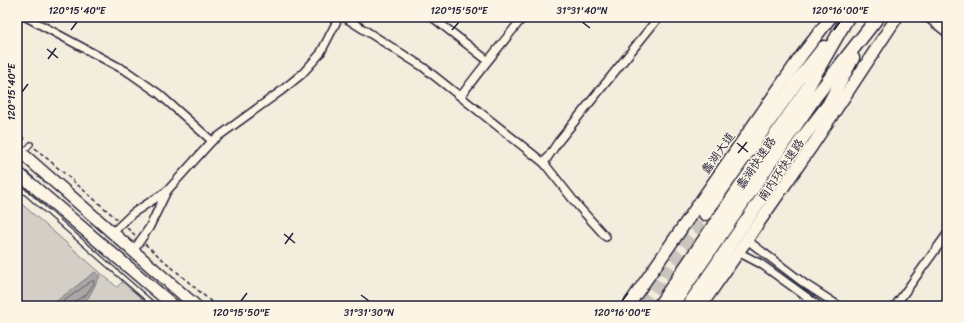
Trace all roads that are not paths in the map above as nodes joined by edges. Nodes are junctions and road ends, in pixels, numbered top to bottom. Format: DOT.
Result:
graph roads {
  1 [pos="26,17"];
  2 [pos="339,17"];
  3 [pos="344,17"];
  4 [pos="432,17"];
  5 [pos="523,17"];
  6 [pos="659,17"];
  7 [pos="831,17"];
  8 [pos="848,17"];
  9 [pos="878,17"];
  10 [pos="897,17"];
  11 [pos="929,17"];
  12 [pos="868,31"];
  13 [pos="947,31"];
  14 [pos="487,60"];
  15 [pos="461,96"];
  16 [pos="212,141"];
  17 [pos="31,144"];
  18 [pos="19,154"];
  19 [pos="544,163"];
  20 [pos="17,172"];
  21 [pos="17,186"];
  22 [pos="167,191"];
  23 [pos="705,214"];
  24 [pos="112,233"];
  25 [pos="947,234"];
  26 [pos="606,237"];
  27 [pos="747,240"];
  28 [pos="133,251"];
  29 [pos="738,252"];
  30 [pos="155,306"];
  31 [pos="174,306"];
  32 [pos="196,306"];
  33 [pos="628,306"];
  34 [pos="659,306"];
  35 [pos="672,306"];
  36 [pos="688,306"];
  37 [pos="701,306"];
  38 [pos="819,306"];
  39 [pos="839,306"];
  40 [pos="895,306"];
  1 -- 16 [label="street"];
  2 -- 16 [label="street"];
  3 -- 15 [label="street"];
  4 -- 14 [label="street"];
  5 -- 14 [label="street"];
  6 -- 19 [label="street"];
  7 -- 33 [label="main road, 蠡湖大道"];
  8 -- 23 [label="highway"];
  8 -- 34 [label="highway, 蠡湖快速路"];
  9 -- 12 [label="highway"];
  10 -- 27 [label="main road"];
  11 -- 13 [label="main road"];
  12 -- 35 [label="highway, 蠡湖快速路"];
  12 -- 36 [label="highway, 南内环快速路"];
  14 -- 15 [label="street"];
  15 -- 19 [label="street"];
  16 -- 22 [label="street"];
  17 -- 18 [label="lane"];
  18 -- 24 [label="main road"];
  19 -- 26 [label="street"];
  20 -- 31 [label="main road"];
  21 -- 30 [label="lane"];
  22 -- 24 [label="street"];
  22 -- 28 [label="street"];
  24 -- 28 [label="main road"];
  25 -- 40 [label="street"];
  27 -- 29 [label="main road"];
  27 -- 39 [label="street"];
  28 -- 32 [label="main road"];
  29 -- 37 [label="main road"];
  29 -- 38 [label="street"];
}
